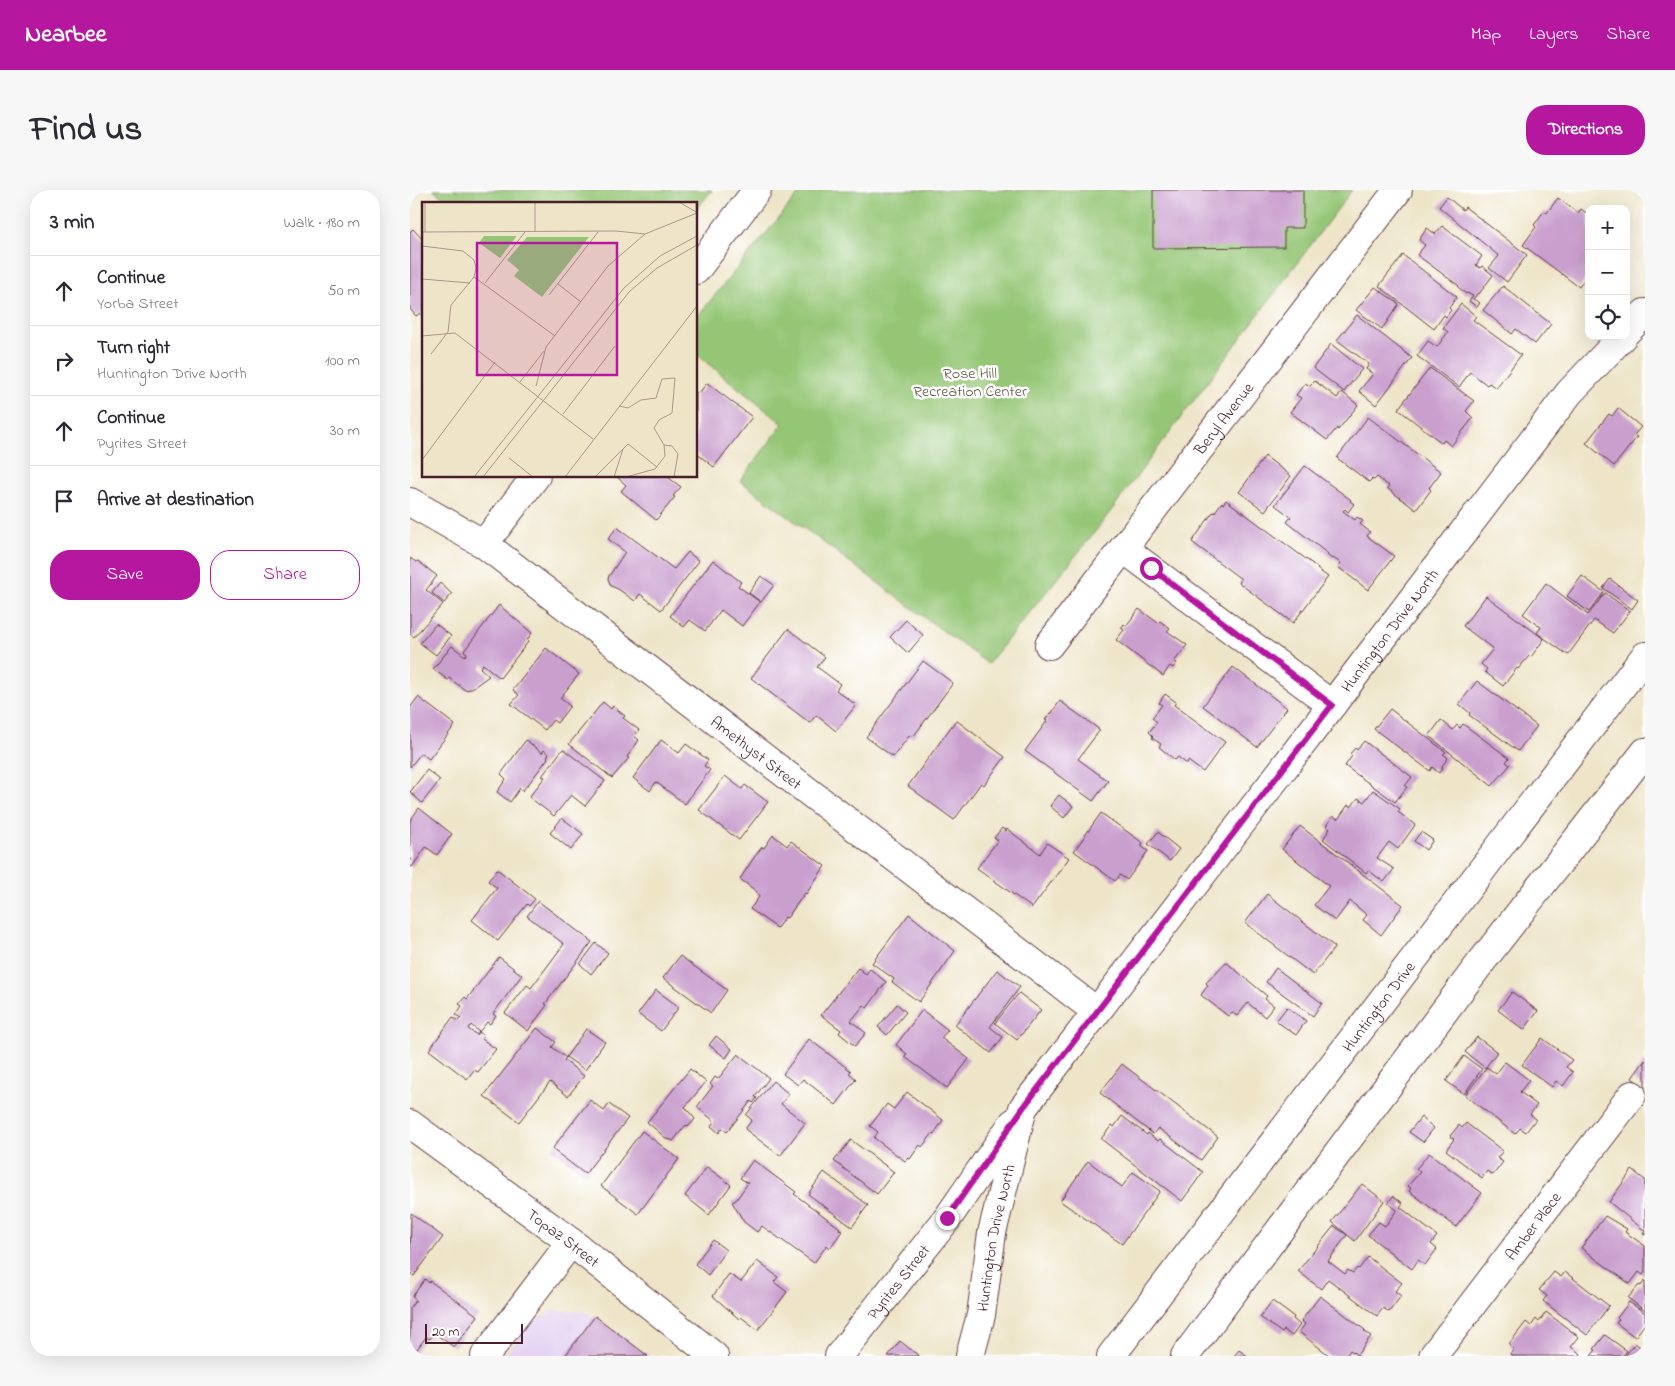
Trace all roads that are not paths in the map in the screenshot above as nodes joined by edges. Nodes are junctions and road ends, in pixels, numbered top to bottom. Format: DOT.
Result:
graph roads {
  1 [pos="758,190"];
  2 [pos="1398,190"];
  3 [pos="698,267"];
  4 [pos="1645,313"];
  5 [pos="1630,328"];
  6 [pos="1619,340"];
  7 [pos="534,478"];
  8 [pos="410,502"];
  9 [pos="484,544"];
  10 [pos="1124,549"];
  11 [pos="1049,646"];
  12 [pos="1645,656"];
  13 [pos="1332,705"];
  14 [pos="1645,752"];
  15 [pos="1096,1011"];
  16 [pos="1632,1095"];
  17 [pos="1023,1108"];
  18 [pos="410,1124"];
  19 [pos="571,1242"];
  20 [pos="485,1356"];
  21 [pos="714,1356"];
  22 [pos="839,1356"];
  23 [pos="970,1356"];
  24 [pos="1111,1356"];
  25 [pos="1185,1356"];
  26 [pos="1433,1356"];
  1 -- 3 [label="street"];
  2 -- 10 [label="street, Beryl Avenue"];
  4 -- 5 [label="street"];
  6 -- 13 [label="street, Huntington Drive North"];
  7 -- 9 [label="street"];
  8 -- 9 [label="street, Amethyst Street"];
  9 -- 15 [label="street, Amethyst Street"];
  10 -- 11 [label="street, Beryl Avenue"];
  10 -- 13 [label="street"];
  12 -- 24 [label="street, Huntington Drive"];
  13 -- 15 [label="street, Huntington Drive North"];
  14 -- 25 [label="street"];
  15 -- 17 [label="street, Huntington Drive North"];
  16 -- 26 [label="street, Amber Place"];
  17 -- 22 [label="street, Pyrites Street"];
  17 -- 23 [label="street, Huntington Drive North"];
  18 -- 19 [label="street, Topaz Street"];
  19 -- 20 [label="street"];
  19 -- 21 [label="street, Topaz Street"];
}
